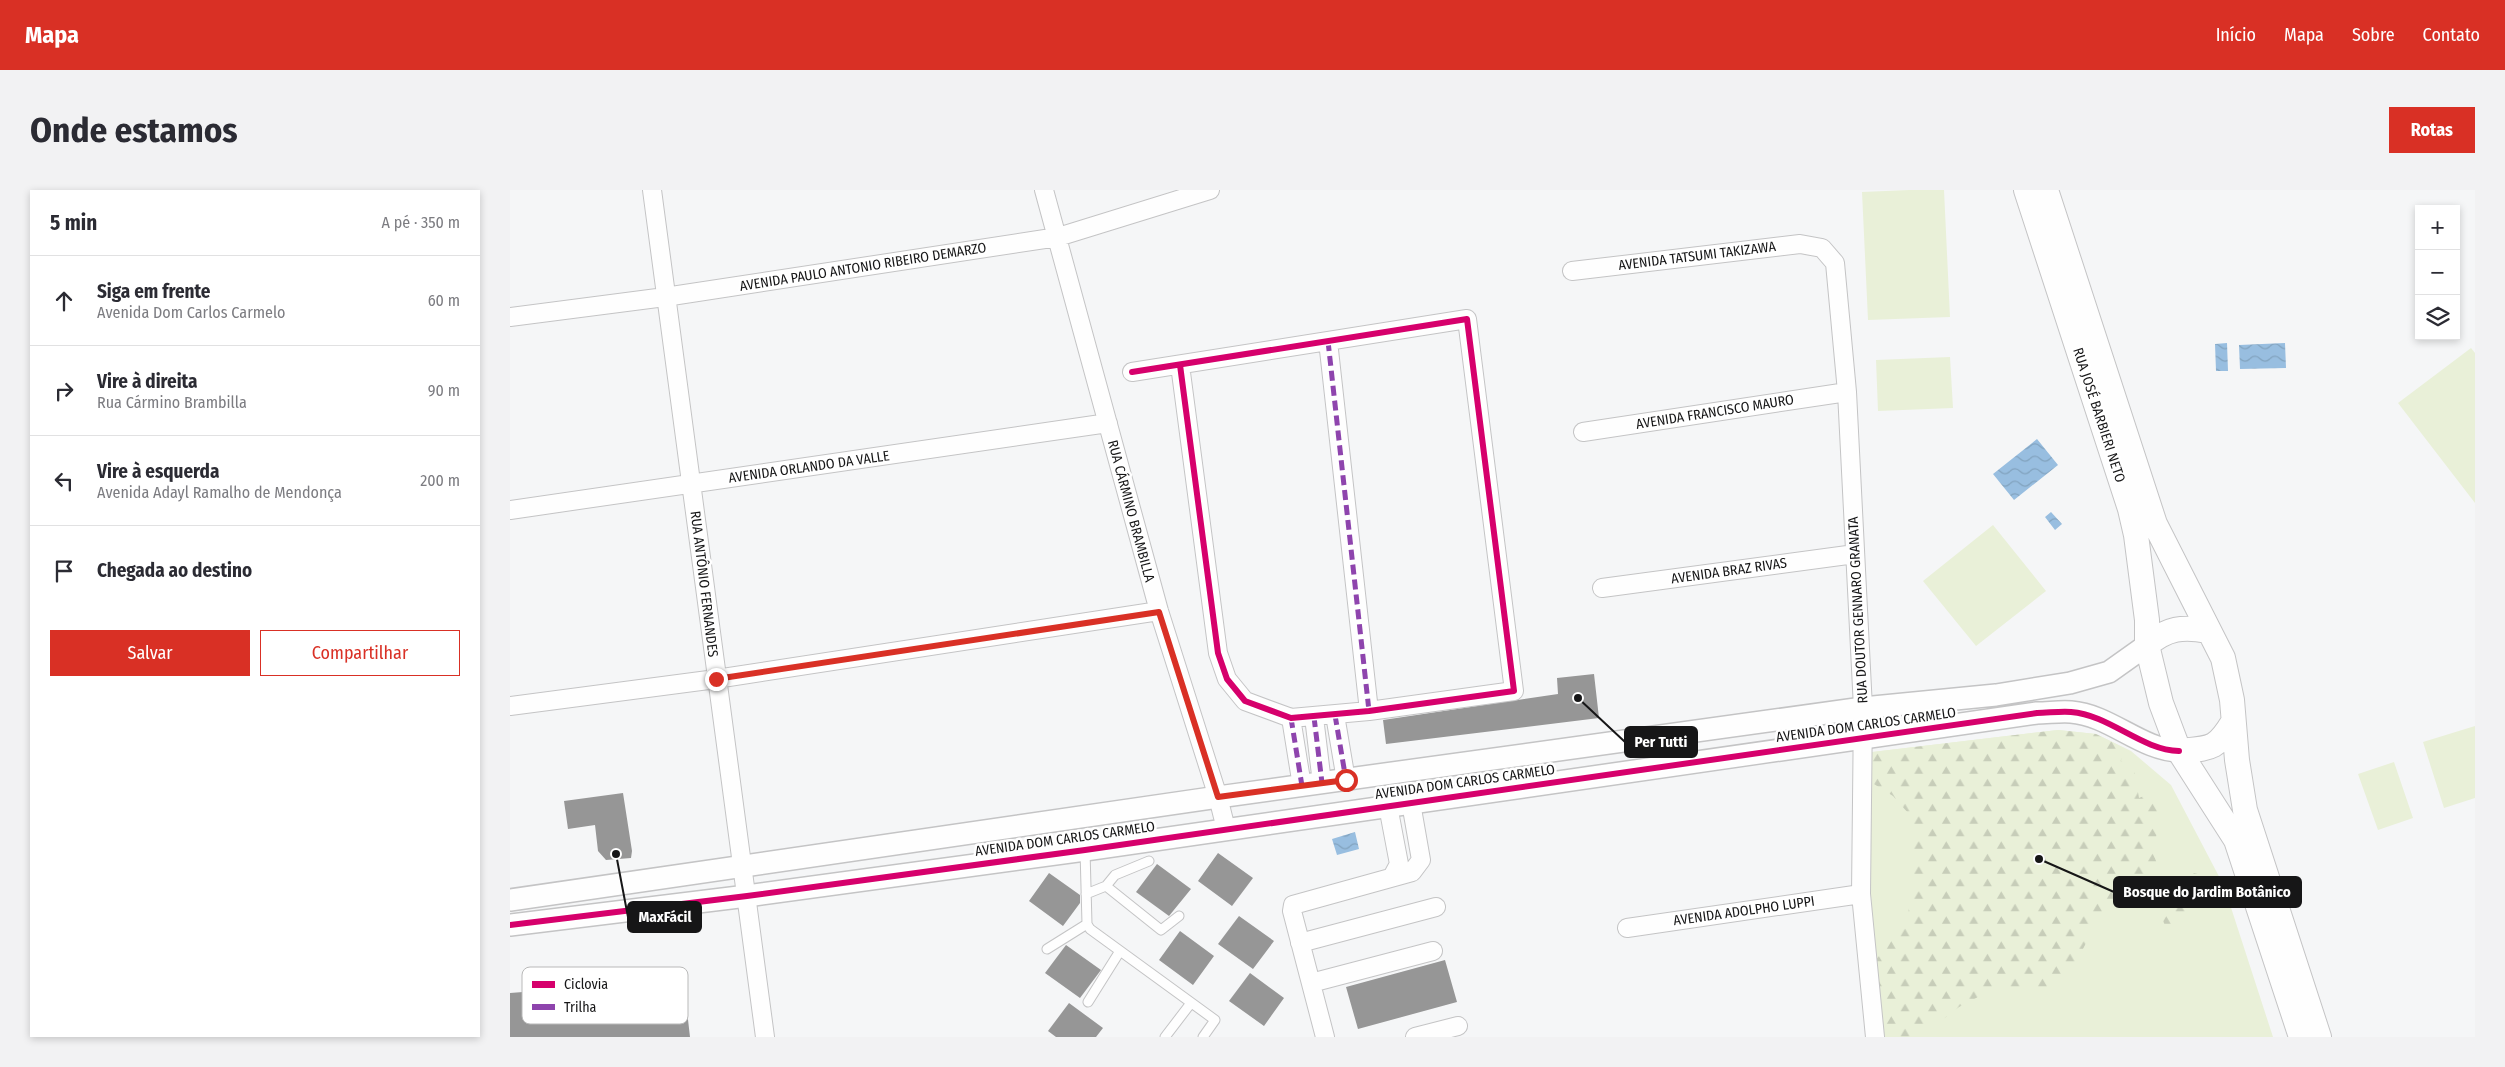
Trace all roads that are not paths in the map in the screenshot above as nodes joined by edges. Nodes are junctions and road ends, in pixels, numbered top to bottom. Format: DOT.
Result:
graph roads {
  1 [pos="652,190"];
  2 [pos="1044,190"];
  3 [pos="1210,190"];
  4 [pos="2026,190"];
  5 [pos="2046,190"];
  6 [pos="1188,193"];
  7 [pos="1058,237"];
  8 [pos="1822,248"];
  9 [pos="1572,271"];
  10 [pos="665,297"];
  11 [pos="510,317"];
  12 [pos="1328,341"];
  13 [pos="1180,365"];
  14 [pos="1132,372"];
  15 [pos="1847,392"];
  16 [pos="1108,423"];
  17 [pos="1583,432"];
  18 [pos="691,485"];
  19 [pos="510,510"];
  20 [pos="1855,554"];
  21 [pos="1602,588"];
  22 [pos="1159,612"];
  23 [pos="2208,631"];
  24 [pos="2147,645"];
  25 [pos="716,679"];
  26 [pos="510,706"];
  27 [pos="1863,708"];
  28 [pos="1369,711"];
  29 [pos="1335,715"];
  30 [pos="1314,716"];
  31 [pos="1292,718"];
  32 [pos="2232,722"];
  33 [pos="1863,738"];
  34 [pos="1605,744"];
  35 [pos="2179,751"];
  36 [pos="1609,774"];
  37 [pos="1346,780"];
  38 [pos="1312,785"];
  39 [pos="1218,797"];
  40 [pos="1411,803"];
  41 [pos="1388,806"];
  42 [pos="1226,829"];
  43 [pos="955,837"];
  44 [pos="1085,850"];
  45 [pos="1150,861"];
  46 [pos="960,866"];
  47 [pos="744,867"];
  48 [pos="1392,876"];
  49 [pos="1106,886"];
  50 [pos="1086,894"];
  51 [pos="1861,894"];
  52 [pos="747,896"];
  53 [pos="510,900"];
  54 [pos="1436,908"];
  55 [pos="1179,916"];
  56 [pos="1087,924"];
  57 [pos="510,925"];
  58 [pos="1627,928"];
  59 [pos="1300,943"];
  60 [pos="1047,949"];
  61 [pos="1120,951"];
  62 [pos="1433,951"];
  63 [pos="1311,983"];
  64 [pos="1088,1002"];
  65 [pos="1190,1002"];
  66 [pos="1458,1026"];
  67 [pos="765,1037"];
  68 [pos="1166,1037"];
  69 [pos="1203,1037"];
  70 [pos="1325,1037"];
  71 [pos="1415,1037"];
  72 [pos="1875,1037"];
  73 [pos="2301,1037"];
  74 [pos="2319,1037"];
  1 -- 10 [label="street, RUA ANTÔNIO FERNANDES"];
  2 -- 7 [label="street, RUA CÁRMINO BRAMBILLA"];
  3 -- 6 [label="street, AVENIDA PAULO ANTONIO RIBEIRO DEMARZO"];
  4 -- 24 [label="main road, RUA JOSÉ BARBIERI NETO"];
  5 -- 23 [label="main road, RUA JOSÉ BARBIERI NETO"];
  6 -- 7 [label="street, AVENIDA PAULO ANTONIO RIBEIRO DEMARZO"];
  7 -- 10 [label="street, AVENIDA PAULO ANTONIO RIBEIRO DEMARZO"];
  7 -- 16 [label="street, RUA CÁRMINO BRAMBILLA"];
  8 -- 9 [label="street, AVENIDA TATSUMI TAKIZAWA"];
  8 -- 15 [label="street, RUA DOUTOR GENNARO GRANATA"];
  10 -- 11 [label="street, AVENIDA PAULO ANTONIO RIBEIRO DEMARZO"];
  10 -- 18 [label="street, RUA ANTÔNIO FERNANDES"];
  12 -- 13 [label="street"];
  12 -- 28 [label="street"];
  12 -- 28 [label="street"];
  13 -- 14 [label="street"];
  13 -- 31 [label="street"];
  15 -- 17 [label="street, AVENIDA FRANCISCO MAURO"];
  15 -- 20 [label="street, RUA DOUTOR GENNARO GRANATA"];
  16 -- 18 [label="street, AVENIDA ORLANDO DA VALLE"];
  16 -- 22 [label="street, RUA CÁRMINO BRAMBILLA"];
  18 -- 19 [label="street, AVENIDA ORLANDO DA VALLE"];
  18 -- 25 [label="street, RUA ANTÔNIO FERNANDES"];
  20 -- 21 [label="street, AVENIDA BRAZ RIVAS"];
  20 -- 27 [label="street, RUA DOUTOR GENNARO GRANATA"];
  22 -- 25 [label="street"];
  22 -- 39 [label="street, RUA CÁRMINO BRAMBILLA"];
  23 -- 24 [label="main road"];
  23 -- 32 [label="main road, RUA JOSÉ BARBIERI NETO"];
  24 -- 27 [label="street, AVENIDA DOM CARLOS CARMELO"];
  24 -- 35 [label="main road, RUA JOSÉ BARBIERI NETO"];
  25 -- 26 [label="street"];
  25 -- 47 [label="street, RUA ANTÔNIO FERNANDES"];
  27 -- 33 [label="street, RUA DOUTOR GENNARO GRANATA"];
  27 -- 34 [label="street, AVENIDA DOM CARLOS CARMELO"];
  28 -- 29 [label="street"];
  29 -- 30 [label="street"];
  29 -- 37 [label="street"];
  30 -- 31 [label="street"];
  30 -- 38 [label="street"];
  31 -- 38 [label="street"];
  32 -- 35 [label="main road"];
  32 -- 74 [label="main road"];
  33 -- 35 [label="street, AVENIDA DOM CARLOS CARMELO"];
  33 -- 36 [label="street, AVENIDA DOM CARLOS CARMELO"];
  33 -- 51 [label="street, RUA DOUTOR GENNARO GRANATA"];
  34 -- 36 [label="street"];
  34 -- 37 [label="street, AVENIDA DOM CARLOS CARMELO"];
  35 -- 73 [label="main road"];
  36 -- 40 [label="street, AVENIDA DOM CARLOS CARMELO"];
  37 -- 38 [label="street, AVENIDA DOM CARLOS CARMELO"];
  38 -- 39 [label="street, AVENIDA DOM CARLOS CARMELO"];
  39 -- 42 [label="street, RUA CÁRMINO BRAMBILLA"];
  39 -- 43 [label="street, AVENIDA DOM CARLOS CARMELO"];
  40 -- 41 [label="street, AVENIDA DOM CARLOS CARMELO"];
  40 -- 48 [label="street"];
  41 -- 42 [label="street, AVENIDA DOM CARLOS CARMELO"];
  41 -- 48 [label="street"];
  42 -- 44 [label="street, AVENIDA DOM CARLOS CARMELO"];
  43 -- 46 [label="street"];
  43 -- 47 [label="street, AVENIDA DOM CARLOS CARMELO"];
  44 -- 46 [label="street, AVENIDA DOM CARLOS CARMELO"];
  44 -- 50 [label="lane"];
  45 -- 49 [label="lane"];
  46 -- 52 [label="street, AVENIDA DOM CARLOS CARMELO"];
  47 -- 52 [label="street, RUA ANTÔNIO FERNANDES"];
  47 -- 53 [label="street, AVENIDA DOM CARLOS CARMELO"];
  48 -- 59 [label="street"];
  49 -- 50 [label="lane"];
  49 -- 55 [label="lane"];
  50 -- 56 [label="lane"];
  51 -- 58 [label="street, AVENIDA ADOLPHO LUPPI"];
  51 -- 72 [label="street, RUA DOUTOR GENNARO GRANATA"];
  52 -- 57 [label="street, AVENIDA DOM CARLOS CARMELO"];
  52 -- 67 [label="street, RUA ANTÔNIO FERNANDES"];
  54 -- 59 [label="street"];
  56 -- 60 [label="lane"];
  56 -- 61 [label="lane"];
  59 -- 63 [label="street"];
  61 -- 64 [label="lane"];
  61 -- 65 [label="lane"];
  62 -- 63 [label="street"];
  63 -- 70 [label="street"];
  65 -- 68 [label="lane"];
  65 -- 69 [label="lane"];
  66 -- 71 [label="street"];
}
